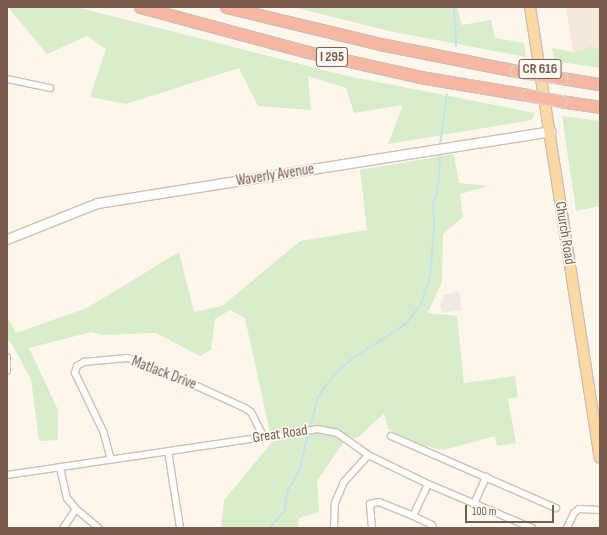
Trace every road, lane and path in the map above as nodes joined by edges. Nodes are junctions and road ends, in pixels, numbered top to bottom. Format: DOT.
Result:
graph roads {
  1 [pos="140,7"];
  2 [pos="226,7"];
  3 [pos="530,7"];
  4 [pos="7,79"];
  5 [pos="600,84"];
  6 [pos="50,88"];
  7 [pos="600,108"];
  8 [pos="550,131"];
  9 [pos="7,239"];
  10 [pos="7,357"];
  11 [pos="7,371"];
  12 [pos="263,436"];
  13 [pos="391,436"];
  14 [pos="168,451"];
  15 [pos="368,455"];
  16 [pos="600,458"];
  17 [pos="111,460"];
  18 [pos="60,468"];
  19 [pos="7,475"];
  20 [pos="486,477"];
  21 [pos="428,484"];
  22 [pos="474,504"];
  23 [pos="556,508"];
  24 [pos="76,509"];
  25 [pos="600,510"];
  26 [pos="413,516"];
  27 [pos="529,527"];
  28 [pos="63,528"];
  29 [pos="99,528"];
  30 [pos="180,528"];
  31 [pos="334,528"];
  32 [pos="372,528"];
  33 [pos="433,528"];
  34 [pos="567,528"];
  1 -- 7 [label="highway, I 295, bridge"];
  2 -- 5 [label="highway, I 295, bridge"];
  3 -- 8 [label="main road, Church Road / CR 616"];
  4 -- 6 [label="street"];
  8 -- 9 [label="street, Waverly Avenue"];
  8 -- 16 [label="main road, Church Road / CR 616"];
  10 -- 11 [label="street"];
  12 -- 14 [label="street, Great Road"];
  12 -- 15 [label="street, Great Road"];
  12 -- 17 [label="street, Matlack Drive"];
  13 -- 20 [label="street"];
  14 -- 17 [label="street, Great Road"];
  14 -- 30 [label="street"];
  15 -- 21 [label="street, Great Road"];
  15 -- 31 [label="street"];
  17 -- 18 [label="street, Great Road"];
  18 -- 19 [label="street, Great Road"];
  18 -- 24 [label="street"];
  20 -- 22 [label="street"];
  20 -- 23 [label="street"];
  21 -- 22 [label="street, Great Road"];
  21 -- 26 [label="street"];
  22 -- 27 [label="street, Great Road"];
  24 -- 28 [label="street"];
  24 -- 29 [label="street"];
  25 -- 34 [label="street"];
  26 -- 32 [label="street"];
  26 -- 33 [label="street"];
}
